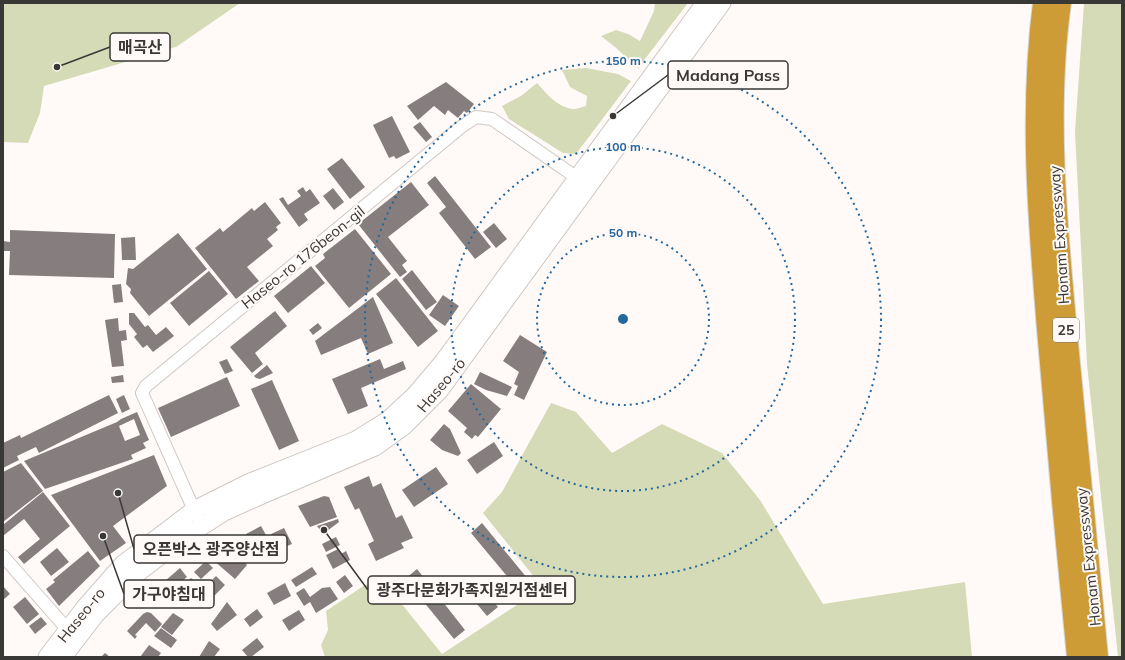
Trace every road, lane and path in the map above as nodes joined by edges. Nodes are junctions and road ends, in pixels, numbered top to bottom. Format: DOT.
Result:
graph roads {
  1 [pos="705,3"];
  2 [pos="722,3"];
  3 [pos="1044,3"];
  4 [pos="1060,3"];
  5 [pos="583,182"];
  6 [pos="1080,475"];
  7 [pos="194,510"];
  8 [pos="203,525"];
  9 [pos="3,556"];
  10 [pos="73,634"];
  11 [pos="47,657"];
  12 [pos="62,657"];
  13 [pos="1078,657"];
  14 [pos="1097,657"];
  15 [pos="1107,657"];
  1 -- 5 [label="main road, Haseo-ro"];
  2 -- 5 [label="main road, Haseo-ro"];
  3 -- 13 [label="highway, Honam Expressway / 25"];
  4 -- 6 [label="highway, Honam Expressway / 25"];
  5 -- 7 [label="main road, Haseo-ro"];
  5 -- 7 [label="street, Haseo-ro 176beon-gil"];
  5 -- 8 [label="main road, Haseo-ro"];
  6 -- 14 [label="highway, Honam Expressway / 25"];
  6 -- 15 [label="highway"];
  7 -- 8 [label="street, Haseo-ro 176beon-gil"];
  7 -- 10 [label="main road, Haseo-ro"];
  8 -- 10 [label="main road, Haseo-ro"];
  9 -- 10 [label="street"];
  10 -- 11 [label="main road, Haseo-ro"];
  10 -- 12 [label="main road, Haseo-ro"];
}
